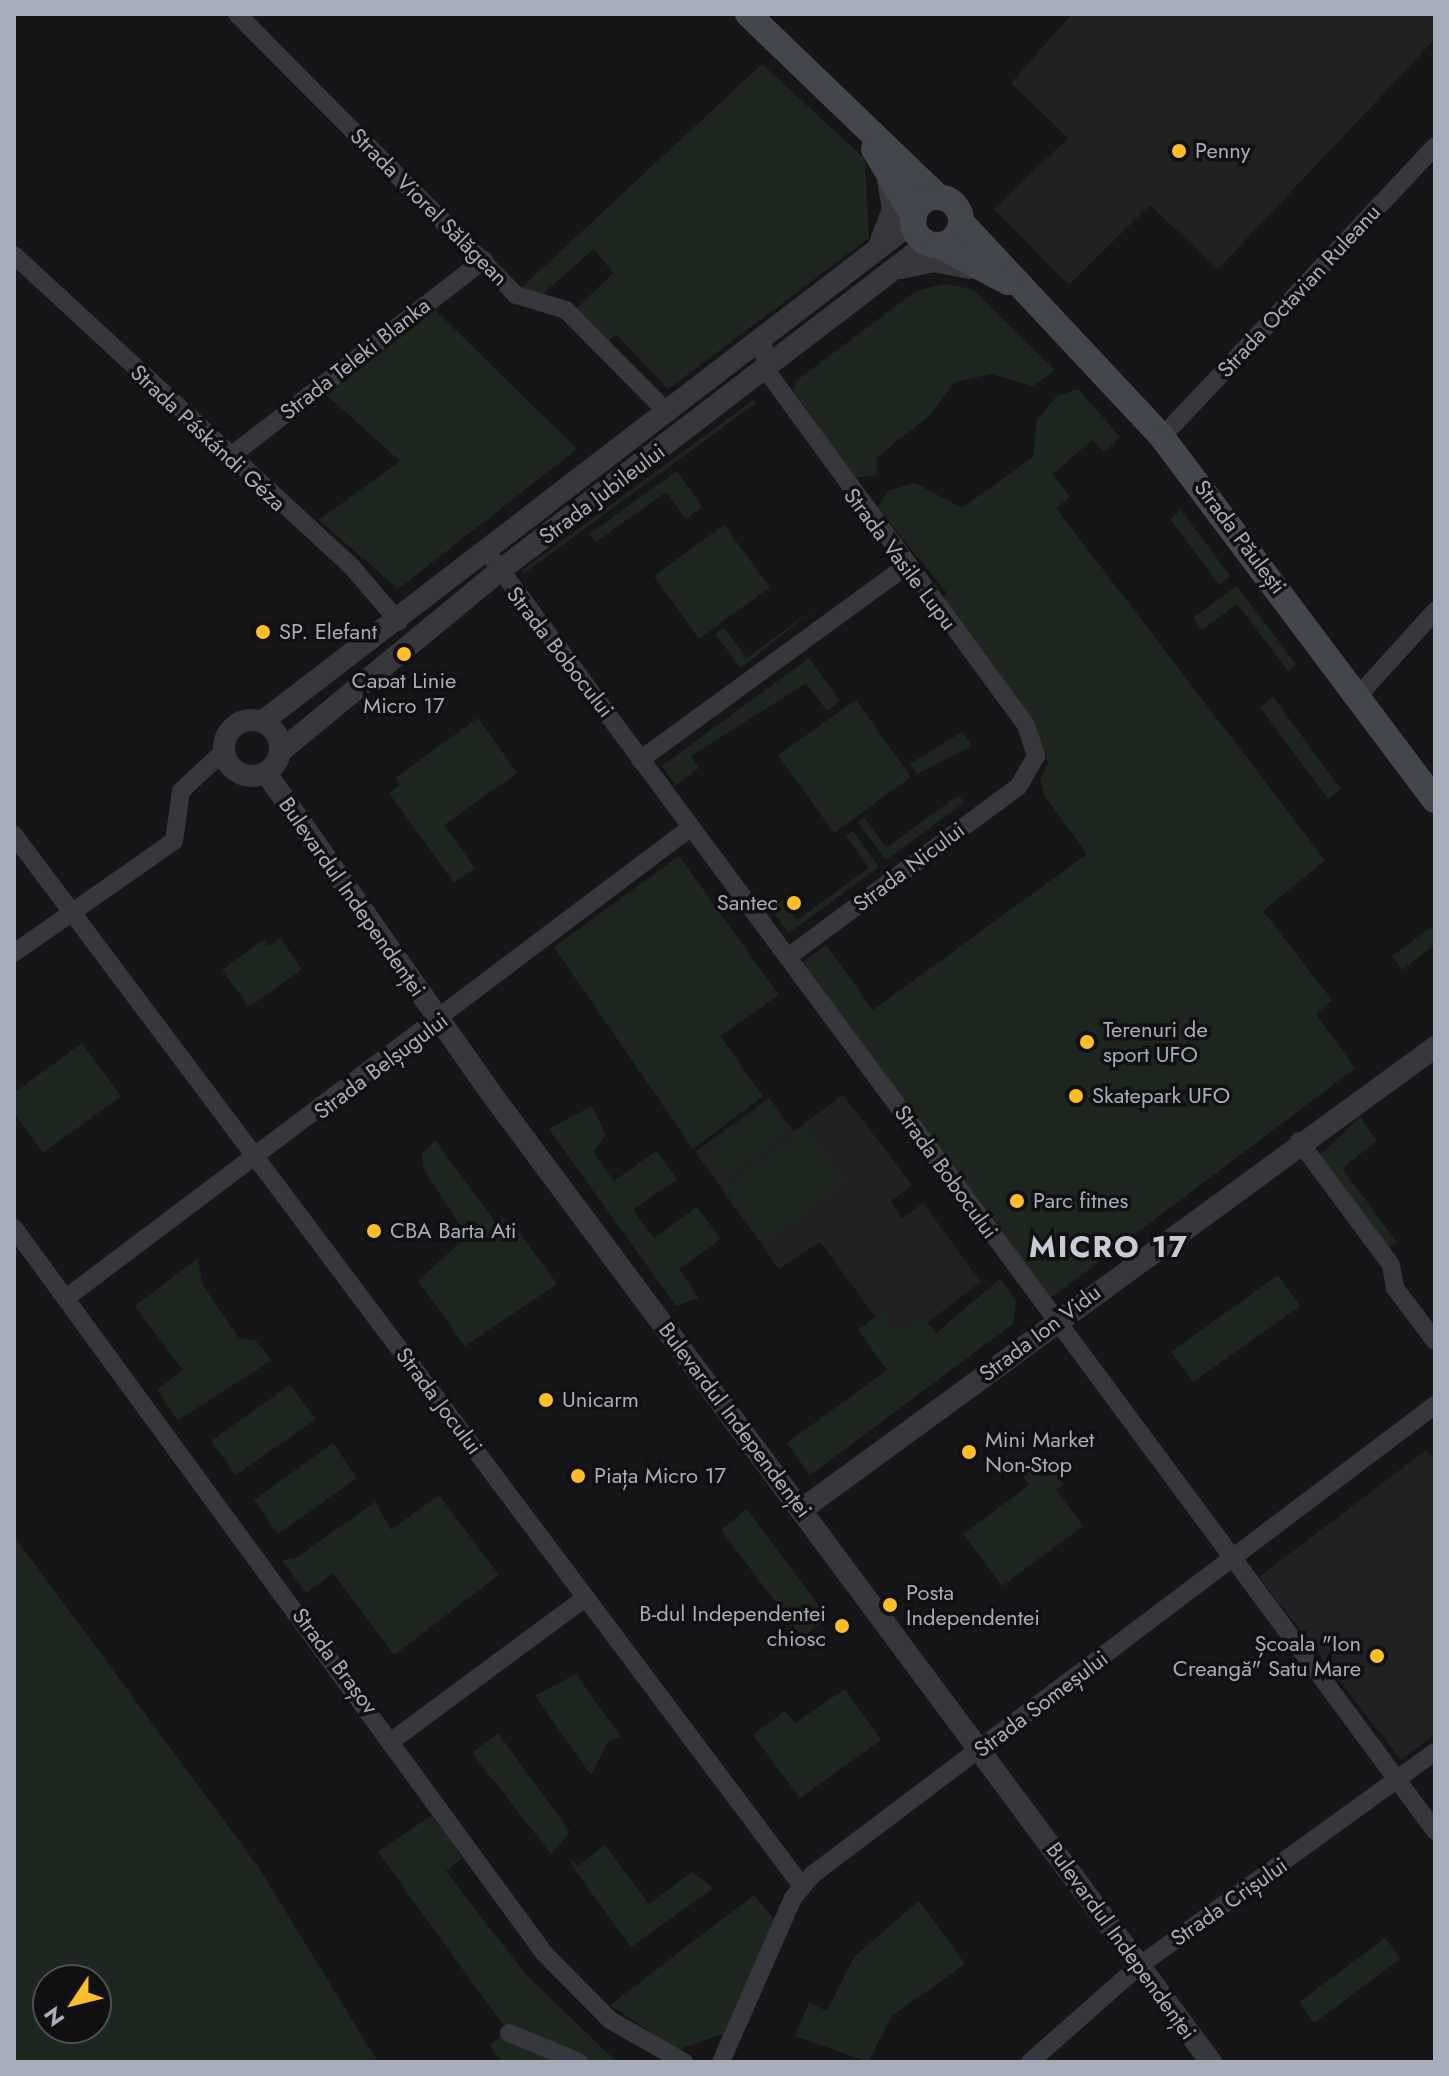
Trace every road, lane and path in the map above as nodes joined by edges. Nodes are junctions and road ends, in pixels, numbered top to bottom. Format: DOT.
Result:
graph roads {
  1 [pos="237,14"];
  2 [pos="748,14"];
  3 [pos="866,135"];
  4 [pos="1435,146"];
  5 [pos="885,167"];
  6 [pos="937,196"];
  7 [pos="961,222"];
  8 [pos="923,232"];
  9 [pos="876,252"];
  10 [pos="14,255"];
  11 [pos="484,260"];
  12 [pos="896,270"];
  13 [pos="993,274"];
  14 [pos="1025,291"];
  15 [pos="763,342"];
  16 [pos="766,370"];
  17 [pos="668,413"];
  18 [pos="1162,437"];
  19 [pos="227,459"];
  20 [pos="491,551"];
  21 [pos="905,567"];
  22 [pos="498,572"];
  23 [pos="1435,611"];
  24 [pos="399,622"];
  25 [pos="1358,696"];
  26 [pos="262,722"];
  27 [pos="281,751"];
  28 [pos="640,760"];
  29 [pos="222,763"];
  30 [pos="266,773"];
  31 [pos="1027,774"];
  32 [pos="1435,800"];
  33 [pos="690,828"];
  34 [pos="14,835"];
  35 [pos="78,915"];
  36 [pos="14,953"];
  37 [pos="788,957"];
  38 [pos="439,1022"];
  39 [pos="1435,1047"];
  40 [pos="1299,1141"];
  41 [pos="257,1158"];
  42 [pos="14,1228"];
  43 [pos="66,1298"];
  44 [pos="1056,1321"];
  45 [pos="1435,1341"];
  46 [pos="1435,1405"];
  47 [pos="801,1510"];
  48 [pos="1233,1560"];
  49 [pos="586,1597"];
  50 [pos="393,1740"];
  51 [pos="980,1750"];
  52 [pos="1435,1752"];
  53 [pos="1398,1779"];
  54 [pos="1435,1831"];
  55 [pos="802,1886"];
  56 [pos="1139,1966"];
  57 [pos="509,2033"];
  58 [pos="579,2062"];
  59 [pos="684,2062"];
  60 [pos="721,2062"];
  61 [pos="1030,2062"];
  62 [pos="1211,2062"];
  1 -- 11 [label="street, Strada Viorel Sălăgean"];
  2 -- 3 [label="main road"];
  3 -- 5 [label="main road"];
  3 -- 6 [label="main road"];
  4 -- 18 [label="street, Strada Octavian Ruleanu"];
  5 -- 8 [label="main road"];
  5 -- 9 [label="street"];
  6 -- 7 [label="main road, Strada Păulești"];
  6 -- 8 [label="main road"];
  7 -- 8 [label="main road"];
  7 -- 14 [label="main road, Strada Păulești"];
  8 -- 9 [label="street, Strada Jubileului"];
  8 -- 12 [label="street, Strada Jubileului"];
  8 -- 13 [label="main road, Strada Păulești"];
  9 -- 15 [label="street, Strada Jubileului"];
  10 -- 19 [label="street, Strada Páskándi Géza"];
  11 -- 17 [label="street, Strada Viorel Sălăgean"];
  11 -- 19 [label="street, Strada Teleki Blanka"];
  12 -- 13 [label="street"];
  12 -- 16 [label="street, Strada Jubileului"];
  13 -- 14 [label="main road, Strada Păulești"];
  14 -- 18 [label="main road, Strada Păulești"];
  15 -- 16 [label="street, Strada Vasile Lupu"];
  15 -- 17 [label="street, Strada Jubileului"];
  16 -- 21 [label="street, Strada Vasile Lupu"];
  16 -- 22 [label="street, Strada Jubileului"];
  17 -- 20 [label="street, Strada Jubileului"];
  18 -- 25 [label="main road, Strada Păulești"];
  19 -- 24 [label="street, Strada Páskándi Géza"];
  20 -- 22 [label="street, Strada Bobocului"];
  20 -- 24 [label="street, Strada Jubileului"];
  21 -- 28 [label="street"];
  21 -- 31 [label="street, Strada Vasile Lupu"];
  22 -- 27 [label="street, Strada Jubileului"];
  22 -- 28 [label="street, Strada Bobocului"];
  23 -- 25 [label="street"];
  24 -- 26 [label="street, Strada Jubileului"];
  25 -- 32 [label="main road, Strada Păulești"];
  26 -- 27 [label="street"];
  26 -- 29 [label="street"];
  27 -- 30 [label="street"];
  28 -- 33 [label="street, Strada Bobocului"];
  29 -- 30 [label="street"];
  29 -- 35 [label="street"];
  30 -- 38 [label="street, Bulevardul Independenței"];
  31 -- 37 [label="street, Strada Nicului"];
  33 -- 37 [label="street, Strada Bobocului"];
  33 -- 38 [label="street, Strada Belșugului"];
  34 -- 35 [label="street, Strada Jocului"];
  35 -- 36 [label="street"];
  35 -- 41 [label="street, Strada Jocului"];
  37 -- 44 [label="street, Strada Bobocului"];
  38 -- 41 [label="street, Strada Belșugului"];
  38 -- 47 [label="street, Bulevardul Independenței"];
  39 -- 40 [label="street, Strada Ion Vidu"];
  40 -- 44 [label="street, Strada Ion Vidu"];
  40 -- 45 [label="street"];
  41 -- 43 [label="street, Strada Belșugului"];
  41 -- 49 [label="street, Strada Jocului"];
  42 -- 43 [label="street, Strada Brașov"];
  43 -- 50 [label="street, Strada Brașov"];
  44 -- 47 [label="street, Strada Ion Vidu"];
  44 -- 48 [label="street, Strada Bobocului"];
  46 -- 48 [label="street, Strada Someșului"];
  47 -- 51 [label="street, Bulevardul Independenței"];
  48 -- 51 [label="street, Strada Someșului"];
  48 -- 53 [label="street, Strada Bobocului"];
  49 -- 50 [label="street"];
  49 -- 55 [label="street, Strada Jocului"];
  50 -- 59 [label="street, Strada Brașov"];
  51 -- 55 [label="street, Strada Someșului"];
  51 -- 56 [label="street, Bulevardul Independenței"];
  52 -- 53 [label="street, Strada Crișului"];
  53 -- 54 [label="street, Strada Bobocului"];
  53 -- 56 [label="street, Strada Crișului"];
  55 -- 60 [label="street, Strada Someșului"];
  56 -- 61 [label="street, Strada Crișului"];
  56 -- 62 [label="street, Bulevardul Independenței"];
  57 -- 58 [label="street"];
}
